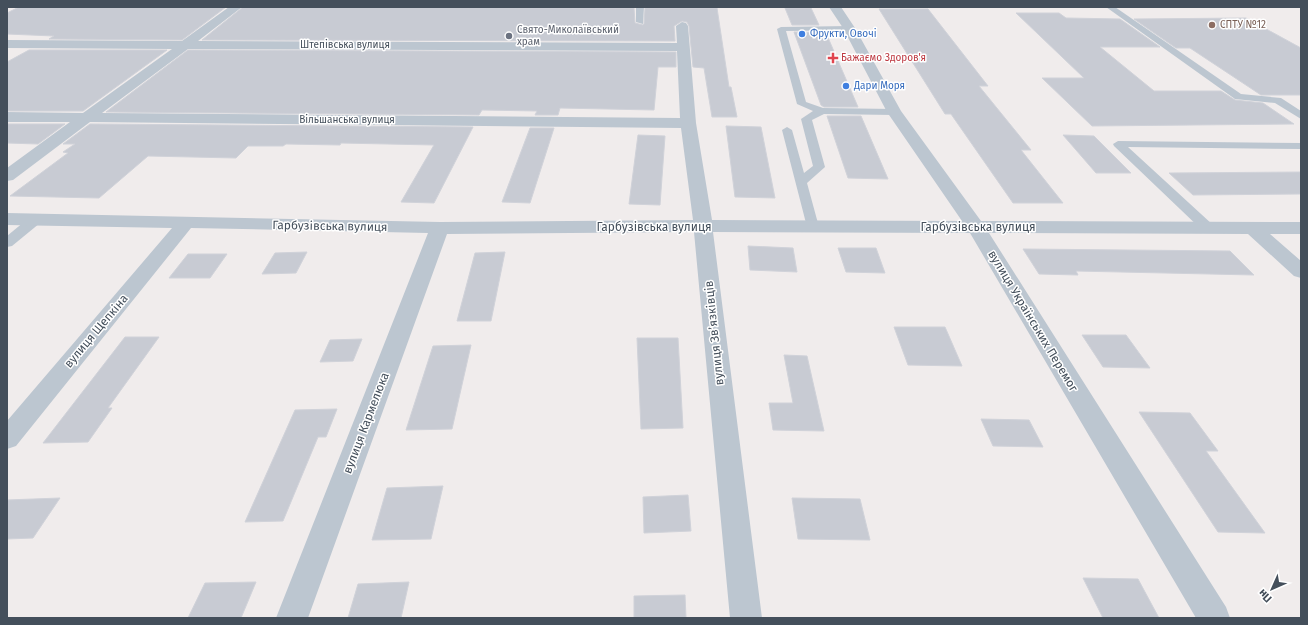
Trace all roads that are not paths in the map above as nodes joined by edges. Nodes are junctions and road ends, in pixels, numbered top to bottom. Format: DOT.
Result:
graph roads {
  1 [pos="236,7"];
  2 [pos="640,7"];
  3 [pos="835,7"];
  4 [pos="1110,7"];
  5 [pos="640,22"];
  6 [pos="849,28"];
  7 [pos="682,37"];
  8 [pos="7,44"];
  9 [pos="185,44"];
  10 [pos="822,111"];
  11 [pos="894,112"];
  12 [pos="1301,116"];
  13 [pos="7,117"];
  14 [pos="84,119"];
  15 [pos="688,123"];
  16 [pos="786,130"];
  17 [pos="1301,146"];
  18 [pos="7,176"];
  19 [pos="801,182"];
  20 [pos="7,219"];
  21 [pos="35,220"];
  22 [pos="186,223"];
  23 [pos="703,226"];
  24 [pos="813,226"];
  25 [pos="976,227"];
  26 [pos="440,228"];
  27 [pos="1208,228"];
  28 [pos="1253,228"];
  29 [pos="1301,228"];
  30 [pos="7,243"];
  31 [pos="1301,272"];
  32 [pos="7,439"];
  33 [pos="292,618"];
  34 [pos="746,618"];
  35 [pos="1214,618"];
  1 -- 9 [label="street"];
  2 -- 5 [label="lane"];
  3 -- 6 [label="street, вулиця Українських Перемог"];
  4 -- 12 [label="lane"];
  6 -- 10 [label="lane"];
  6 -- 11 [label="street, вулиця Українських Перемог"];
  7 -- 9 [label="street, Штепівська вулиця"];
  7 -- 15 [label="street, вулиця Звʼязківців"];
  8 -- 9 [label="street, Штепівська вулиця"];
  9 -- 14 [label="street"];
  10 -- 11 [label="lane"];
  10 -- 19 [label="lane"];
  11 -- 25 [label="street, вулиця Українських Перемог"];
  13 -- 14 [label="street, Вільшанська вулиця"];
  14 -- 15 [label="street, Вільшанська вулиця"];
  14 -- 18 [label="street"];
  15 -- 23 [label="street, вулиця Звʼязківців"];
  16 -- 19 [label="lane"];
  17 -- 27 [label="lane"];
  19 -- 24 [label="lane"];
  20 -- 21 [label="street, Гарбузівська вулиця"];
  21 -- 22 [label="street, Гарбузівська вулиця"];
  21 -- 30 [label="lane"];
  22 -- 26 [label="street, Гарбузівська вулиця"];
  22 -- 32 [label="street, вулиця Щепкіна"];
  23 -- 24 [label="street, Гарбузівська вулиця"];
  23 -- 26 [label="street, Гарбузівська вулиця"];
  23 -- 34 [label="street, вулиця Звʼязківців"];
  24 -- 25 [label="street, Гарбузівська вулиця"];
  25 -- 27 [label="street, Гарбузівська вулиця"];
  25 -- 35 [label="street, вулиця Українських Перемог"];
  26 -- 33 [label="street, вулиця Кармелюка"];
  27 -- 28 [label="street, Гарбузівська вулиця"];
  28 -- 29 [label="street, Гарбузівська вулиця"];
  28 -- 31 [label="street"];
}
